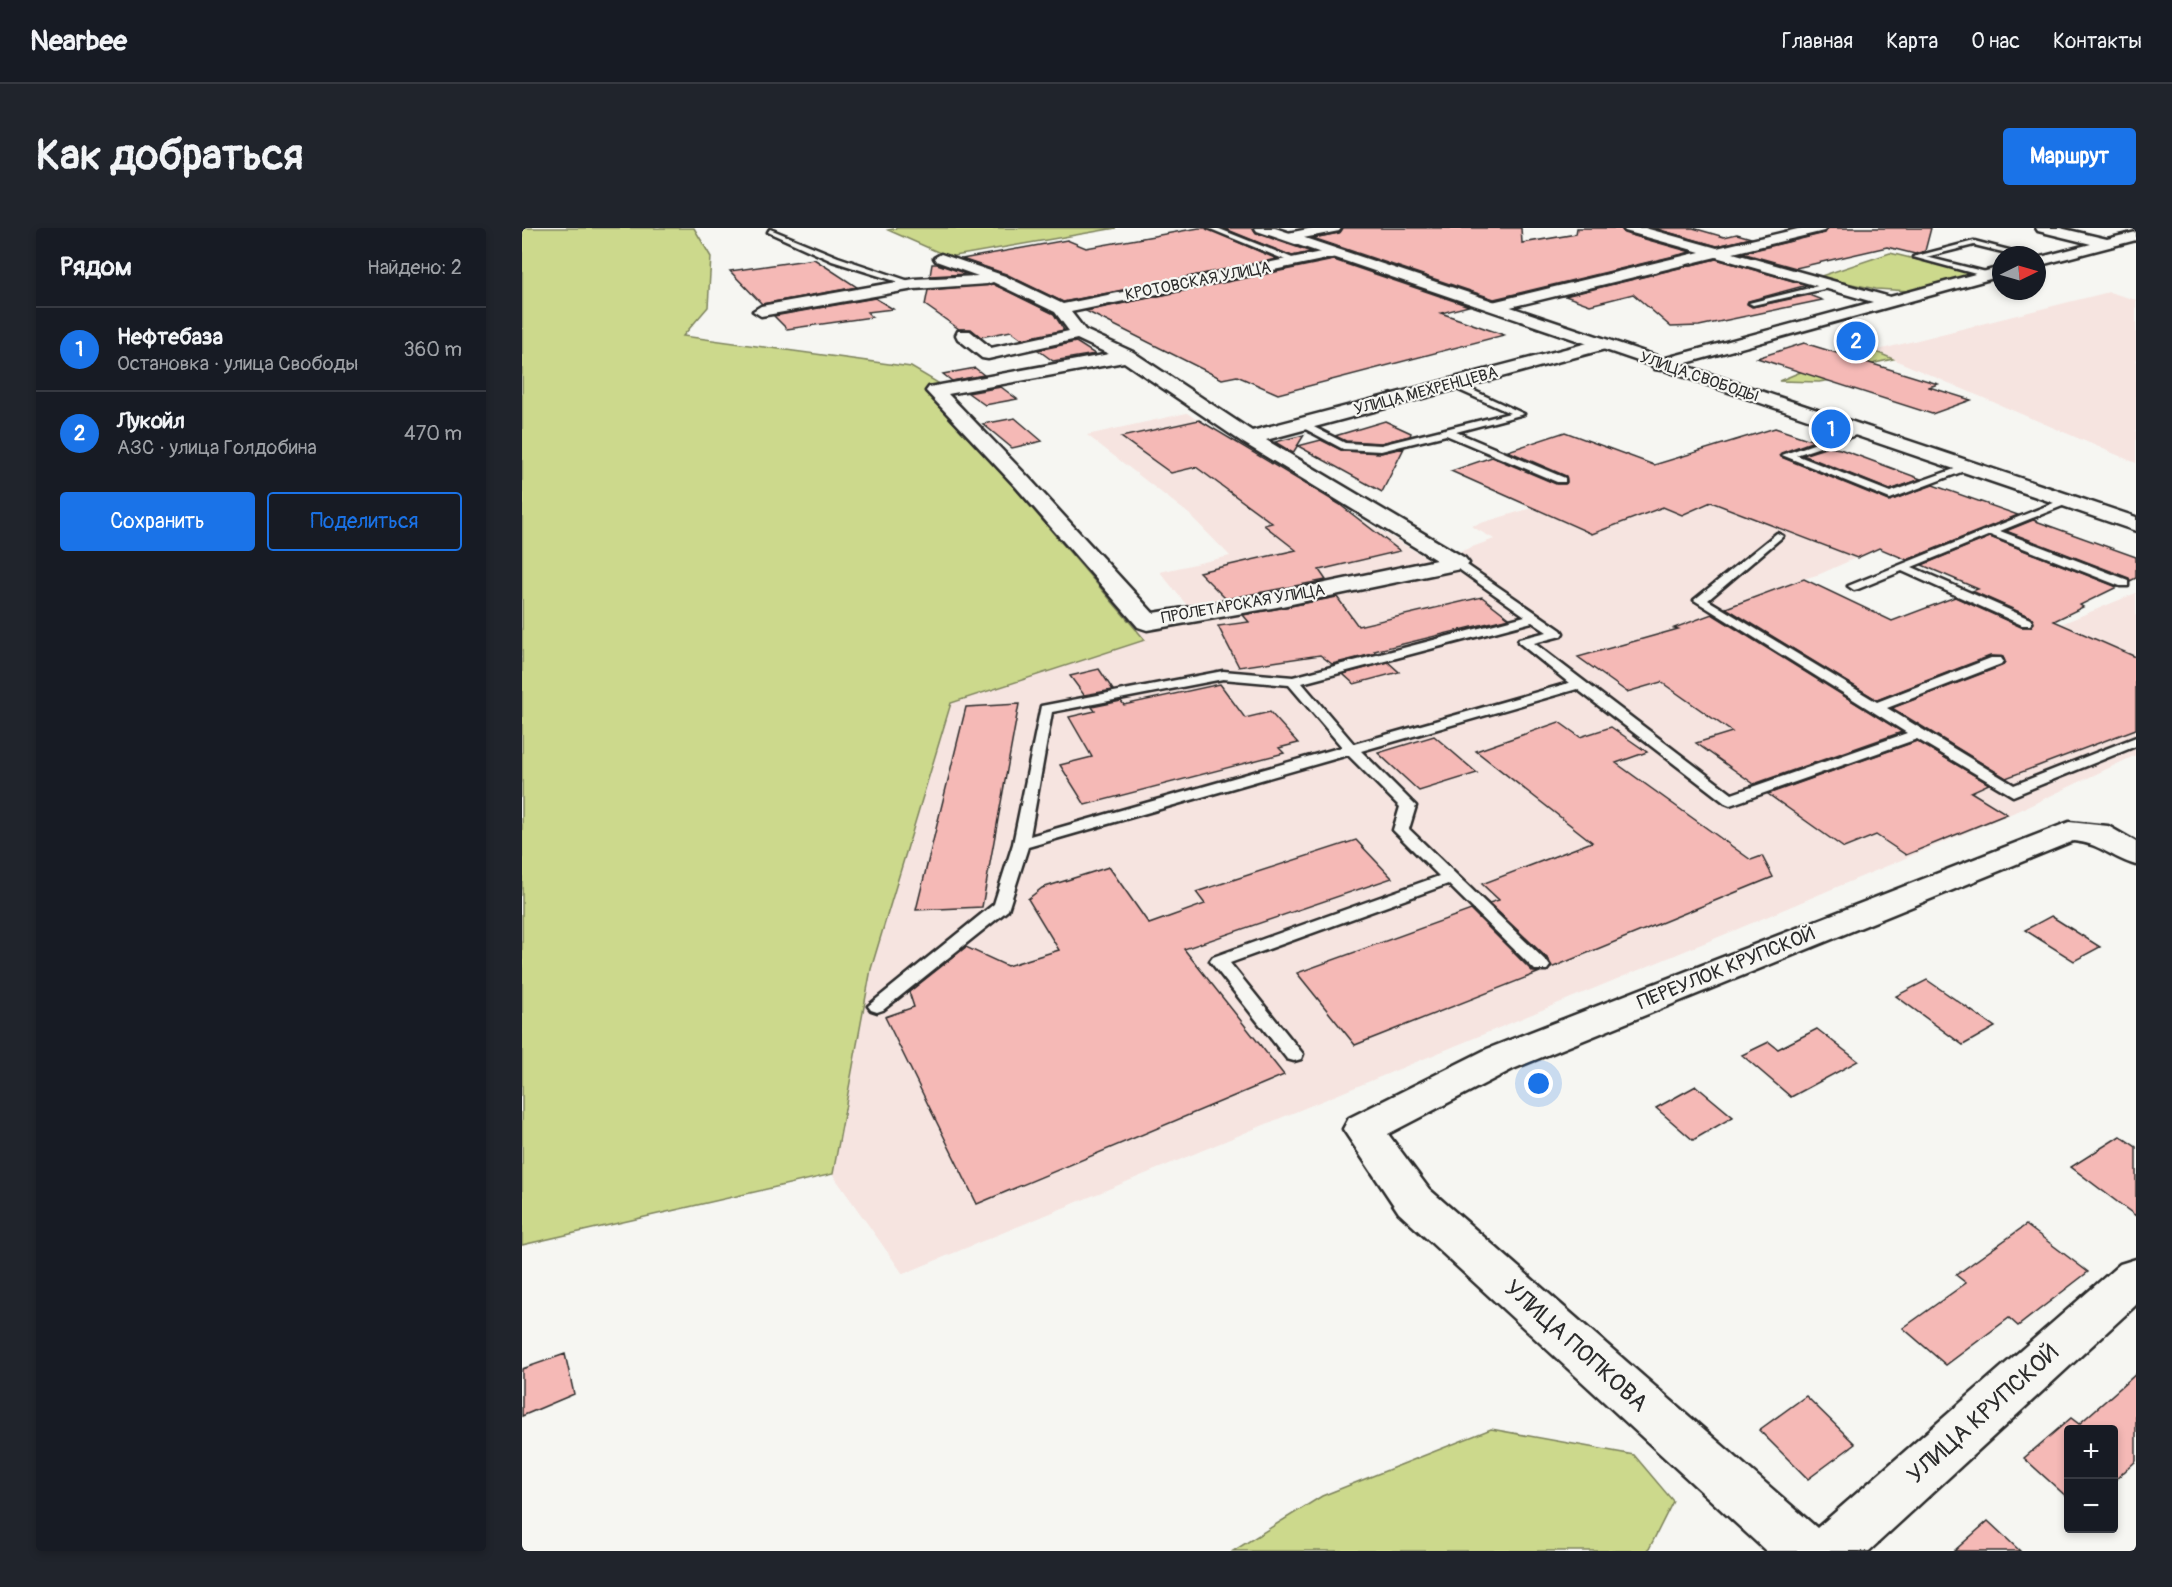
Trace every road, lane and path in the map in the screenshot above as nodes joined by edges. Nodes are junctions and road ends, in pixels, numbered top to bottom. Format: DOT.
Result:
graph roads {
  1 [pos="1211,228"];
  2 [pos="1262,228"];
  3 [pos="1334,228"];
  4 [pos="1630,228"];
  5 [pos="1819,228"];
  6 [pos="2043,228"];
  7 [pos="770,231"];
  8 [pos="2136,236"];
  9 [pos="1288,237"];
  10 [pos="2106,243"];
  11 [pos="1992,247"];
  12 [pos="2136,250"];
  13 [pos="1719,252"];
  14 [pos="1336,253"];
  15 [pos="941,258"];
  16 [pos="2046,258"];
  17 [pos="1296,261"];
  18 [pos="1992,273"];
  19 [pos="1992,274"];
  20 [pos="1000,279"];
  21 [pos="914,284"];
  22 [pos="1830,285"];
  23 [pos="1888,302"];
  24 [pos="1753,303"];
  25 [pos="1494,306"];
  26 [pos="1061,309"];
  27 [pos="761,311"];
  28 [pos="1079,334"];
  29 [pos="964,335"];
  30 [pos="1603,344"];
  31 [pos="1127,356"];
  32 [pos="1662,365"];
  33 [pos="1452,384"];
  34 [pos="1301,424"];
  35 [pos="1859,431"];
  36 [pos="1447,432"];
  37 [pos="1249,438"];
  38 [pos="1967,468"];
  39 [pos="1560,480"];
  40 [pos="2066,501"];
  41 [pos="2136,524"];
  42 [pos="1992,532"];
  43 [pos="1777,536"];
  44 [pos="1457,563"];
  45 [pos="1903,567"];
  46 [pos="2124,583"];
  47 [pos="1854,586"];
  48 [pos="1535,617"];
  49 [pos="2026,622"];
  50 [pos="1996,661"];
  51 [pos="1293,681"];
  52 [pos="1579,684"];
  53 [pos="1877,706"];
  54 [pos="1920,733"];
  55 [pos="2136,741"];
  56 [pos="1351,749"];
  57 [pos="1021,844"];
  58 [pos="2136,855"];
  59 [pos="1450,878"];
  60 [pos="1541,966"];
  61 [pos="877,1006"];
  62 [pos="1294,1054"];
  63 [pos="1363,1129"];
  64 [pos="2136,1277"];
  65 [pos="1804,1551"];
  66 [pos="1831,1551"];
  1 -- 17 [label="lane"];
  2 -- 9 [label="street, УЛИЦА СВОБОДЫ"];
  3 -- 9 [label="street, КРОТОВСКАЯ УЛИЦА"];
  4 -- 13 [label="street"];
  5 -- 13 [label="street"];
  6 -- 10 [label="street"];
  7 -- 21 [label="lane"];
  8 -- 10 [label="street"];
  9 -- 14 [label="street, УЛИЦА СВОБОДЫ"];
  10 -- 12 [label="street"];
  10 -- 16 [label="street"];
  11 -- 18 [label="lane"];
  13 -- 22 [label="street"];
  13 -- 25 [label="street"];
  14 -- 17 [label="street, КРОТОВСКАЯ УЛИЦА"];
  14 -- 25 [label="street, УЛИЦА СВОБОДЫ"];
  15 -- 20 [label="street"];
  17 -- 26 [label="street, КРОТОВСКАЯ УЛИЦА"];
  19 -- 23 [label="street"];
  20 -- 21 [label="street"];
  20 -- 26 [label="street"];
  21 -- 27 [label="street"];
  22 -- 23 [label="street"];
  22 -- 24 [label="lane"];
  23 -- 32 [label="street"];
  25 -- 30 [label="street, УЛИЦА СВОБОДЫ"];
  26 -- 28 [label="street"];
  28 -- 29 [label="street"];
  28 -- 31 [label="street"];
  30 -- 32 [label="street, УЛИЦА СВОБОДЫ"];
  30 -- 33 [label="street, УЛИЦА МЕХРЕНЦЕВА"];
  31 -- 37 [label="street"];
  31 -- 44 [label="street, ПРОЛЕТАРСКАЯ УЛИЦА"];
  32 -- 35 [label="street, УЛИЦА СВОБОДЫ"];
  33 -- 34 [label="street, УЛИЦА МЕХРЕНЦЕВА"];
  33 -- 36 [label="lane"];
  34 -- 36 [label="lane"];
  34 -- 37 [label="street, УЛИЦА МЕХРЕНЦЕВА"];
  35 -- 38 [label="street, УЛИЦА СВОБОДЫ"];
  35 -- 38 [label="lane"];
  36 -- 39 [label="lane"];
  37 -- 44 [label="street"];
  38 -- 40 [label="street, УЛИЦА СВОБОДЫ"];
  40 -- 41 [label="street, УЛИЦА СВОБОДЫ"];
  40 -- 42 [label="lane"];
  42 -- 45 [label="lane"];
  42 -- 46 [label="lane"];
  43 -- 53 [label="lane"];
  44 -- 48 [label="lane"];
  45 -- 47 [label="lane"];
  45 -- 49 [label="lane"];
  48 -- 51 [label="lane"];
  48 -- 52 [label="lane"];
  50 -- 53 [label="lane"];
  51 -- 56 [label="lane"];
  51 -- 57 [label="lane"];
  52 -- 54 [label="lane"];
  52 -- 56 [label="lane"];
  53 -- 54 [label="lane"];
  54 -- 55 [label="lane"];
  56 -- 57 [label="lane"];
  56 -- 59 [label="lane"];
  57 -- 61 [label="lane"];
  58 -- 63 [label="street, ПЕРЕУЛОК КРУПСКОЙ"];
  59 -- 60 [label="lane"];
  59 -- 62 [label="lane"];
  63 -- 65 [label="street, УЛИЦА ПОПКОВА"];
  64 -- 66 [label="street, УЛИЦА КРУПСКОЙ"];
}
